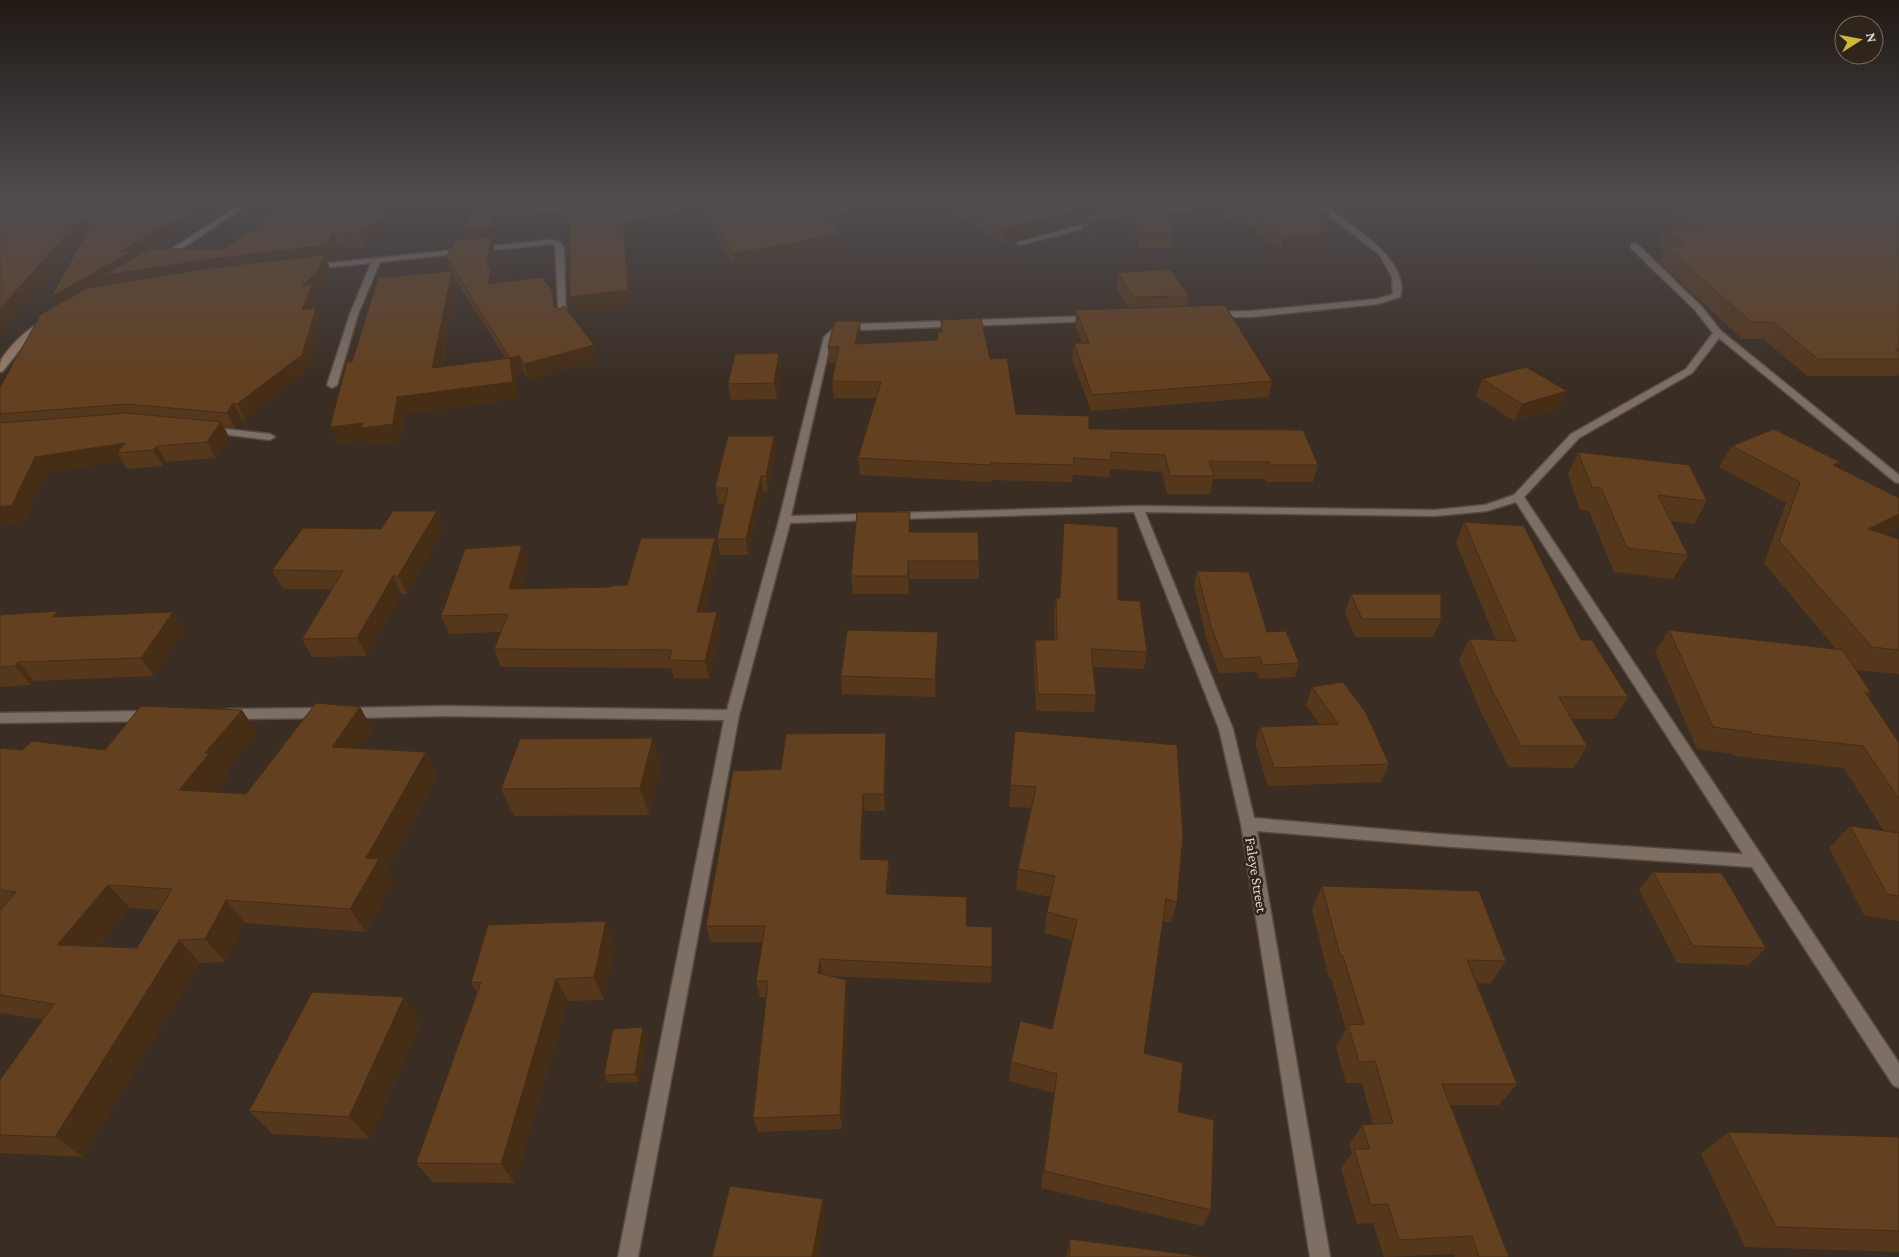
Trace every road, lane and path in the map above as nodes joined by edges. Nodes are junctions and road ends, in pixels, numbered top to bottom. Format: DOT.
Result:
graph roads {
  1 [pos="157,261"];
  2 [pos="364,261"];
  3 [pos="376,261"];
  4 [pos="561,261"];
  5 [pos="1386,261"];
  6 [pos="1649,261"];
  7 [pos="153,263"];
  8 [pos="308,268"];
  9 [pos="1202,316"];
  10 [pos="1104,319"];
  11 [pos="53,320"];
  12 [pos="563,320"];
  13 [pos="1718,333"];
  14 [pos="0,369"];
  15 [pos="332,385"];
  16 [pos="194,428"];
  17 [pos="270,437"];
  18 [pos="1899,480"];
  19 [pos="1518,497"];
  20 [pos="1138,509"];
  21 [pos="785,520"];
  22 [pos="217,714"];
  23 [pos="158,715"];
  24 [pos="732,715"];
  25 [pos="0,718"];
  26 [pos="1248,824"];
  27 [pos="1756,861"];
  28 [pos="1899,1079"];
  29 [pos="628,1257"];
  30 [pos="1320,1257"];
  1 -- 7 [label="street"];
  2 -- 8 [label="street"];
  3 -- 15 [label="street"];
  4 -- 12 [label="street"];
  5 -- 9 [label="street"];
  6 -- 13 [label="street"];
  10 -- 21 [label="street"];
  11 -- 14 [label="street"];
  13 -- 18 [label="street"];
  13 -- 19 [label="street"];
  16 -- 17 [label="street"];
  19 -- 20 [label="street"];
  19 -- 27 [label="street"];
  20 -- 21 [label="street"];
  20 -- 26 [label="street, Faleye Street"];
  21 -- 24 [label="street"];
  22 -- 24 [label="street"];
  23 -- 25 [label="street"];
  24 -- 29 [label="street"];
  26 -- 27 [label="street"];
  26 -- 30 [label="street, Faleye Street"];
  27 -- 28 [label="street"];
}
